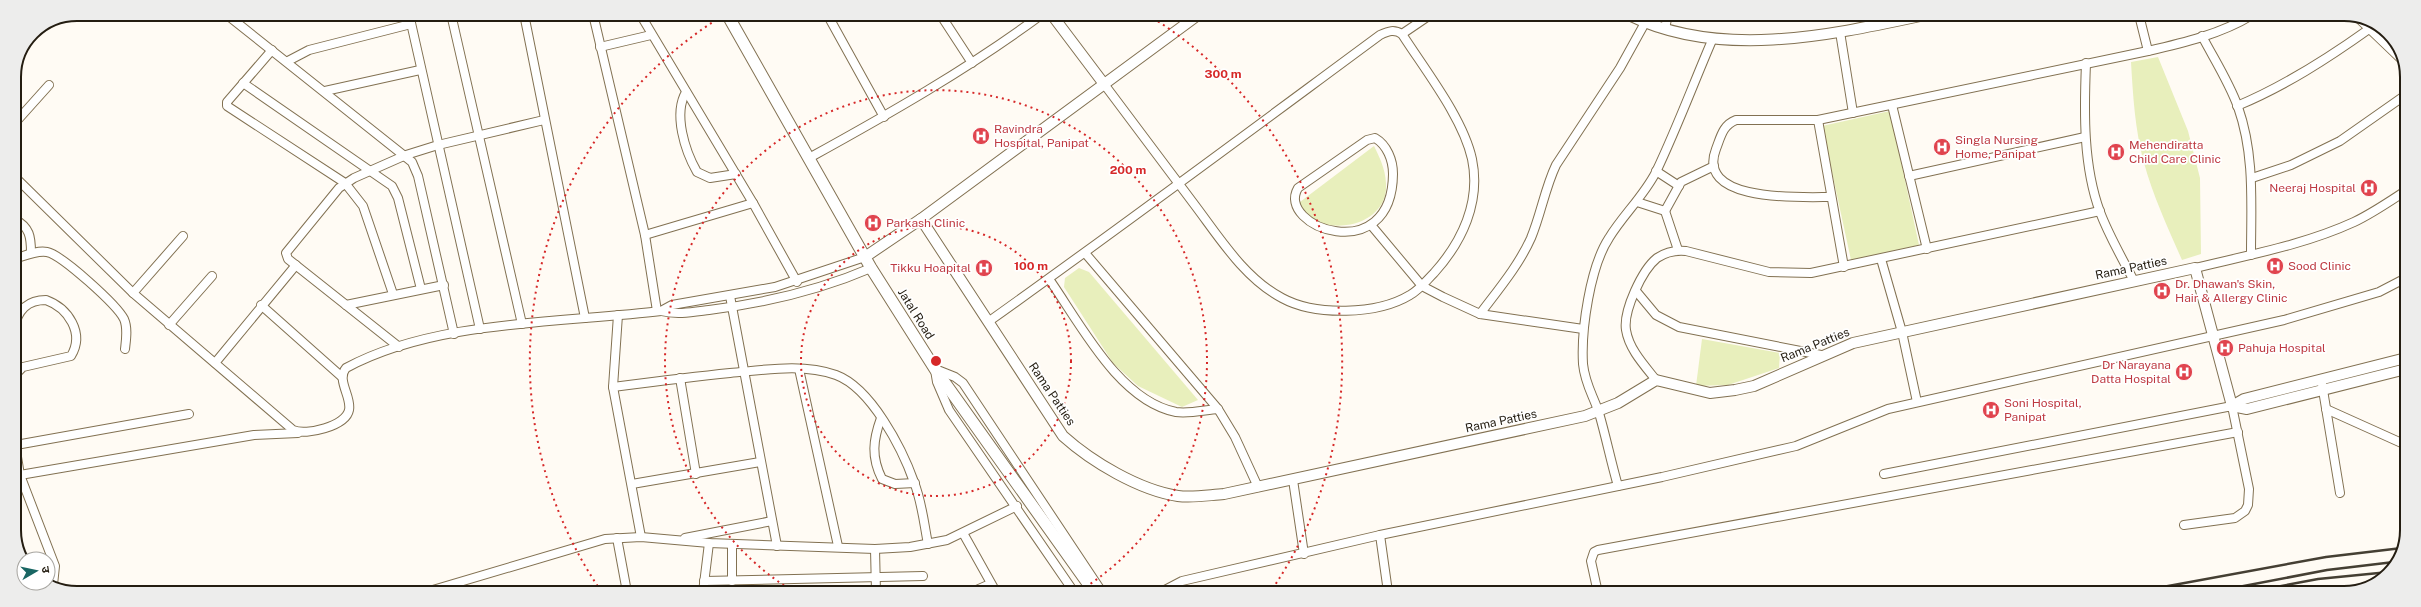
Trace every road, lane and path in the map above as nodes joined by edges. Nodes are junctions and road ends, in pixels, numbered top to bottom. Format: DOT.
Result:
graph roads {
  1 [pos="235,21"];
  2 [pos="410,21"];
  3 [pos="453,21"];
  4 [pos="525,21"];
  5 [pos="594,21"];
  6 [pos="644,21"];
  7 [pos="731,21"];
  8 [pos="832,21"];
  9 [pos="945,21"];
  10 [pos="1032,21"];
  11 [pos="1057,21"];
  12 [pos="1190,21"];
  13 [pos="1421,21"];
  14 [pos="1646,21"];
  15 [pos="1667,21"];
  16 [pos="1876,21"];
  17 [pos="2140,21"];
  18 [pos="2242,21"];
  19 [pos="411,24"];
  20 [pos="2365,25"];
  21 [pos="1665,28"];
  22 [pos="2369,30"];
  23 [pos="1840,32"];
  24 [pos="1402,34"];
  25 [pos="651,35"];
  26 [pos="2202,36"];
  27 [pos="1713,38"];
  28 [pos="600,47"];
  29 [pos="272,50"];
  30 [pos="2148,51"];
  31 [pos="2394,53"];
  32 [pos="288,61"];
  33 [pos="972,63"];
  34 [pos="2086,63"];
  35 [pos="420,70"];
  36 [pos="243,83"];
  37 [pos="1104,84"];
  38 [pos="49,85"];
  39 [pos="325,91"];
  40 [pos="686,92"];
  41 [pos="2400,99"];
  42 [pos="1892,105"];
  43 [pos="2238,106"];
  44 [pos="1853,114"];
  45 [pos="21,116"];
  46 [pos="884,117"];
  47 [pos="544,120"];
  48 [pos="1818,120"];
  49 [pos="479,134"];
  50 [pos="2085,137"];
  51 [pos="438,145"];
  52 [pos="406,155"];
  53 [pos="810,158"];
  54 [pos="1714,166"];
  55 [pos="372,171"];
  56 [pos="1656,171"];
  57 [pos="736,174"];
  58 [pos="1909,176"];
  59 [pos="2252,178"];
  60 [pos="21,183"];
  61 [pos="345,183"];
  62 [pos="1178,183"];
  63 [pos="1679,186"];
  64 [pos="2400,194"];
  65 [pos="1831,197"];
  66 [pos="1637,202"];
  67 [pos="753,203"];
  68 [pos="1665,211"];
  69 [pos="2100,211"];
  70 [pos="921,219"];
  71 [pos="21,223"];
  72 [pos="1371,225"];
  73 [pos="645,234"];
  74 [pos="183,236"];
  75 [pos="1926,249"];
  76 [pos="1678,250"];
  77 [pos="31,253"];
  78 [pos="1085,253"];
  79 [pos="2251,255"];
  80 [pos="21,257"];
  81 [pos="865,257"];
  82 [pos="1881,259"];
  83 [pos="296,265"];
  84 [pos="1844,267"];
  85 [pos="871,268"];
  86 [pos="2195,268"];
  87 [pos="212,276"];
  88 [pos="1049,279"];
  89 [pos="2134,281"];
  90 [pos="2400,281"];
  91 [pos="797,282"];
  92 [pos="444,285"];
  93 [pos="1422,286"];
  94 [pos="421,289"];
  95 [pos="1636,291"];
  96 [pos="133,293"];
  97 [pos="393,294"];
  98 [pos="730,296"];
  99 [pos="261,305"];
  100 [pos="346,305"];
  101 [pos="732,307"];
  102 [pos="21,309"];
  103 [pos="659,311"];
  104 [pos="1480,314"];
  105 [pos="618,315"];
  106 [pos="585,318"];
  107 [pos="988,322"];
  108 [pos="522,324"];
  109 [pos="169,325"];
  110 [pos="1583,328"];
  111 [pos="480,329"];
  112 [pos="1902,332"];
  113 [pos="454,334"];
  114 [pos="2214,336"];
  115 [pos="399,347"];
  116 [pos="126,349"];
  117 [pos="1821,355"];
  118 [pos="2400,360"];
  119 [pos="215,362"];
  120 [pos="21,369"];
  121 [pos="799,369"];
  122 [pos="935,369"];
  123 [pos="2400,369"];
  124 [pos="743,372"];
  125 [pos="342,377"];
  126 [pos="680,378"];
  127 [pos="1656,380"];
  128 [pos="2322,385"];
  129 [pos="613,387"];
  130 [pos="1917,402"];
  131 [pos="2232,406"];
  132 [pos="1218,409"];
  133 [pos="2326,410"];
  134 [pos="1598,412"];
  135 [pos="189,414"];
  136 [pos="880,418"];
  137 [pos="2238,432"];
  138 [pos="298,433"];
  139 [pos="21,441"];
  140 [pos="2400,442"];
  141 [pos="760,462"];
  142 [pos="696,474"];
  143 [pos="1884,474"];
  144 [pos="21,475"];
  145 [pos="21,478"];
  146 [pos="1293,480"];
  147 [pos="915,483"];
  148 [pos="632,484"];
  149 [pos="1618,486"];
  150 [pos="1258,487"];
  151 [pos="2340,493"];
  152 [pos="1017,506"];
  153 [pos="772,521"];
  154 [pos="2184,525"];
  155 [pos="963,533"];
  156 [pos="1380,535"];
  157 [pos="641,537"];
  158 [pos="617,538"];
  159 [pos="674,540"];
  160 [pos="709,543"];
  161 [pos="732,544"];
  162 [pos="928,544"];
  163 [pos="777,546"];
  164 [pos="838,546"];
  165 [pos="874,549"];
  166 [pos="49,551"];
  167 [pos="1304,554"];
  168 [pos="923,576"];
  169 [pos="877,577"];
  170 [pos="704,581"];
  171 [pos="732,581"];
  172 [pos="990,584"];
  173 [pos="446,586"];
  174 [pos="626,586"];
  175 [pos="704,586"];
  176 [pos="876,586"];
  177 [pos="986,586"];
  178 [pos="1070,586"];
  179 [pos="1090,586"];
  180 [pos="1098,586"];
  181 [pos="1170,586"];
  182 [pos="1387,586"];
  183 [pos="1597,586"];
  1 -- 29 [label="street"];
  2 -- 19 [label="street"];
  3 -- 49 [label="street"];
  4 -- 47 [label="street"];
  5 -- 28 [label="street"];
  6 -- 25 [label="street"];
  7 -- 53 [label="main road, Jatal Road"];
  8 -- 46 [label="street"];
  9 -- 33 [label="street"];
  10 -- 33 [label="street"];
  11 -- 37 [label="street"];
  12 -- 37 [label="street"];
  13 -- 24 [label="street"];
  14 -- 21 [label="street"];
  14 -- 104 [label="street"];
  15 -- 21 [label="street"];
  16 -- 23 [label="street"];
  17 -- 30 [label="street"];
  18 -- 26 [label="street"];
  19 -- 32 [label="street"];
  19 -- 35 [label="street"];
  20 -- 22 [label="street"];
  21 -- 27 [label="street"];
  22 -- 31 [label="street"];
  22 -- 43 [label="street"];
  23 -- 27 [label="street"];
  23 -- 44 [label="street"];
  24 -- 62 [label="street"];
  24 -- 93 [label="street"];
  25 -- 28 [label="street"];
  25 -- 40 [label="street"];
  26 -- 30 [label="street"];
  26 -- 43 [label="street"];
  27 -- 56 [label="street"];
  28 -- 73 [label="street"];
  29 -- 32 [label="street"];
  29 -- 36 [label="street"];
  30 -- 34 [label="street"];
  32 -- 39 [label="street"];
  33 -- 46 [label="street"];
  34 -- 42 [label="street"];
  34 -- 50 [label="street"];
  35 -- 39 [label="street"];
  35 -- 51 [label="street"];
  36 -- 55 [label="street"];
  36 -- 61 [label="street"];
  37 -- 62 [label="street"];
  37 -- 70 [label="street"];
  38 -- 45 [label="street"];
  39 -- 52 [label="street"];
  40 -- 57 [label="street"];
  40 -- 57 [label="street"];
  41 -- 59 [label="street"];
  42 -- 44 [label="street"];
  42 -- 58 [label="street"];
  43 -- 59 [label="street"];
  44 -- 48 [label="street"];
  46 -- 53 [label="street"];
  47 -- 49 [label="street"];
  47 -- 106 [label="street"];
  48 -- 54 [label="street"];
  48 -- 65 [label="street"];
  49 -- 51 [label="street"];
  49 -- 108 [label="street"];
  50 -- 58 [label="street"];
  50 -- 69 [label="street"];
  51 -- 52 [label="street"];
  51 -- 111 [label="street"];
  52 -- 55 [label="street"];
  52 -- 92 [label="street"];
  53 -- 81 [label="main road, Jatal Road"];
  54 -- 63 [label="street"];
  54 -- 65 [label="street"];
  55 -- 61 [label="street"];
  55 -- 94 [label="street"];
  56 -- 63 [label="street"];
  56 -- 66 [label="street"];
  57 -- 67 [label="street"];
  58 -- 75 [label="street"];
  59 -- 79 [label="street"];
  60 -- 96 [label="street"];
  61 -- 83 [label="street"];
  61 -- 97 [label="street"];
  62 -- 78 [label="street"];
  62 -- 93 [label="street"];
  63 -- 68 [label="street"];
  64 -- 79 [label="street"];
  65 -- 84 [label="street"];
  66 -- 68 [label="street"];
  66 -- 110 [label="street"];
  67 -- 73 [label="street"];
  67 -- 91 [label="street"];
  68 -- 76 [label="street"];
  69 -- 75 [label="street"];
  69 -- 89 [label="street"];
  70 -- 81 [label="street"];
  70 -- 107 [label="street, Rama Patties"];
  71 -- 77 [label="street"];
  72 -- 72 [label="street"];
  72 -- 93 [label="street"];
  73 -- 103 [label="street"];
  74 -- 96 [label="street"];
  75 -- 82 [label="street"];
  76 -- 84 [label="street"];
  76 -- 95 [label="street"];
  77 -- 80 [label="street"];
  77 -- 116 [label="street"];
  78 -- 88 [label="street"];
  78 -- 132 [label="street"];
  79 -- 86 [label="street"];
  81 -- 85 [label="main road, Jatal Road"];
  81 -- 91 [label="street"];
  82 -- 84 [label="street"];
  82 -- 112 [label="street"];
  83 -- 99 [label="street"];
  83 -- 100 [label="street"];
  85 -- 101 [label="street"];
  85 -- 122 [label="main road, Jatal Road"];
  86 -- 89 [label="street, Rama Patties"];
  86 -- 114 [label="street"];
  87 -- 109 [label="street"];
  88 -- 107 [label="street"];
  88 -- 132 [label="street"];
  89 -- 112 [label="street, Rama Patties"];
  90 -- 114 [label="street"];
  91 -- 98 [label="street"];
  92 -- 94 [label="street"];
  92 -- 113 [label="street"];
  93 -- 104 [label="street"];
  94 -- 97 [label="street"];
  95 -- 117 [label="street"];
  95 -- 127 [label="street"];
  96 -- 109 [label="street"];
  97 -- 100 [label="street"];
  98 -- 101 [label="street"];
  98 -- 103 [label="street"];
  99 -- 119 [label="street"];
  99 -- 125 [label="street"];
  100 -- 115 [label="street"];
  101 -- 103 [label="street"];
  101 -- 124 [label="street"];
  102 -- 120 [label="street"];
  103 -- 105 [label="street"];
  104 -- 110 [label="street"];
  105 -- 106 [label="street"];
  105 -- 129 [label="street"];
  106 -- 108 [label="street"];
  107 -- 150 [label="street, Rama Patties"];
  108 -- 111 [label="street"];
  109 -- 119 [label="street"];
  110 -- 134 [label="street"];
  111 -- 113 [label="street"];
  112 -- 117 [label="street, Rama Patties"];
  112 -- 130 [label="street"];
  113 -- 115 [label="street"];
  114 -- 130 [label="street"];
  114 -- 131 [label="street"];
  115 -- 125 [label="street"];
  117 -- 127 [label="street, Rama Patties"];
  118 -- 128 [label="street"];
  119 -- 138 [label="street"];
  121 -- 124 [label="street"];
  121 -- 136 [label="street"];
  121 -- 164 [label="street"];
  122 -- 152 [label="street"];
  122 -- 179 [label="main road, Jatal Road"];
  122 -- 180 [label="street"];
  123 -- 128 [label="street"];
  124 -- 126 [label="street"];
  124 -- 141 [label="street"];
  125 -- 138 [label="street"];
  126 -- 129 [label="street"];
  126 -- 142 [label="street"];
  127 -- 134 [label="street, Rama Patties"];
  128 -- 131 [label="street"];
  128 -- 133 [label="street"];
  129 -- 148 [label="street"];
  130 -- 149 [label="street"];
  131 -- 137 [label="street"];
  131 -- 143 [label="street"];
  132 -- 150 [label="street"];
  133 -- 140 [label="street"];
  133 -- 151 [label="street"];
  134 -- 146 [label="street, Rama Patties"];
  134 -- 149 [label="street"];
  135 -- 139 [label="street"];
  136 -- 147 [label="street"];
  136 -- 147 [label="street"];
  137 -- 154 [label="street"];
  137 -- 183 [label="street"];
  138 -- 144 [label="street"];
  141 -- 142 [label="street"];
  141 -- 153 [label="street"];
  142 -- 148 [label="street"];
  145 -- 166 [label="street"];
  146 -- 150 [label="street, Rama Patties"];
  146 -- 167 [label="street"];
  147 -- 162 [label="street"];
  148 -- 157 [label="street"];
  149 -- 156 [label="street"];
  152 -- 155 [label="street"];
  152 -- 178 [label="street"];
  153 -- 159 [label="street"];
  153 -- 163 [label="street"];
  155 -- 162 [label="street"];
  155 -- 172 [label="street"];
  156 -- 167 [label="street"];
  156 -- 182 [label="street"];
  157 -- 158 [label="street"];
  157 -- 159 [label="street"];
  158 -- 173 [label="street"];
  158 -- 174 [label="street"];
  159 -- 160 [label="street"];
  160 -- 161 [label="street"];
  160 -- 170 [label="street"];
  161 -- 163 [label="street"];
  161 -- 171 [label="street"];
  162 -- 165 [label="street"];
  163 -- 164 [label="street"];
  164 -- 165 [label="street"];
  165 -- 169 [label="street"];
  167 -- 181 [label="street"];
  168 -- 169 [label="street"];
  169 -- 171 [label="street"];
  169 -- 176 [label="street"];
  170 -- 171 [label="street"];
  170 -- 175 [label="street"];
  172 -- 177 [label="street"];
}
